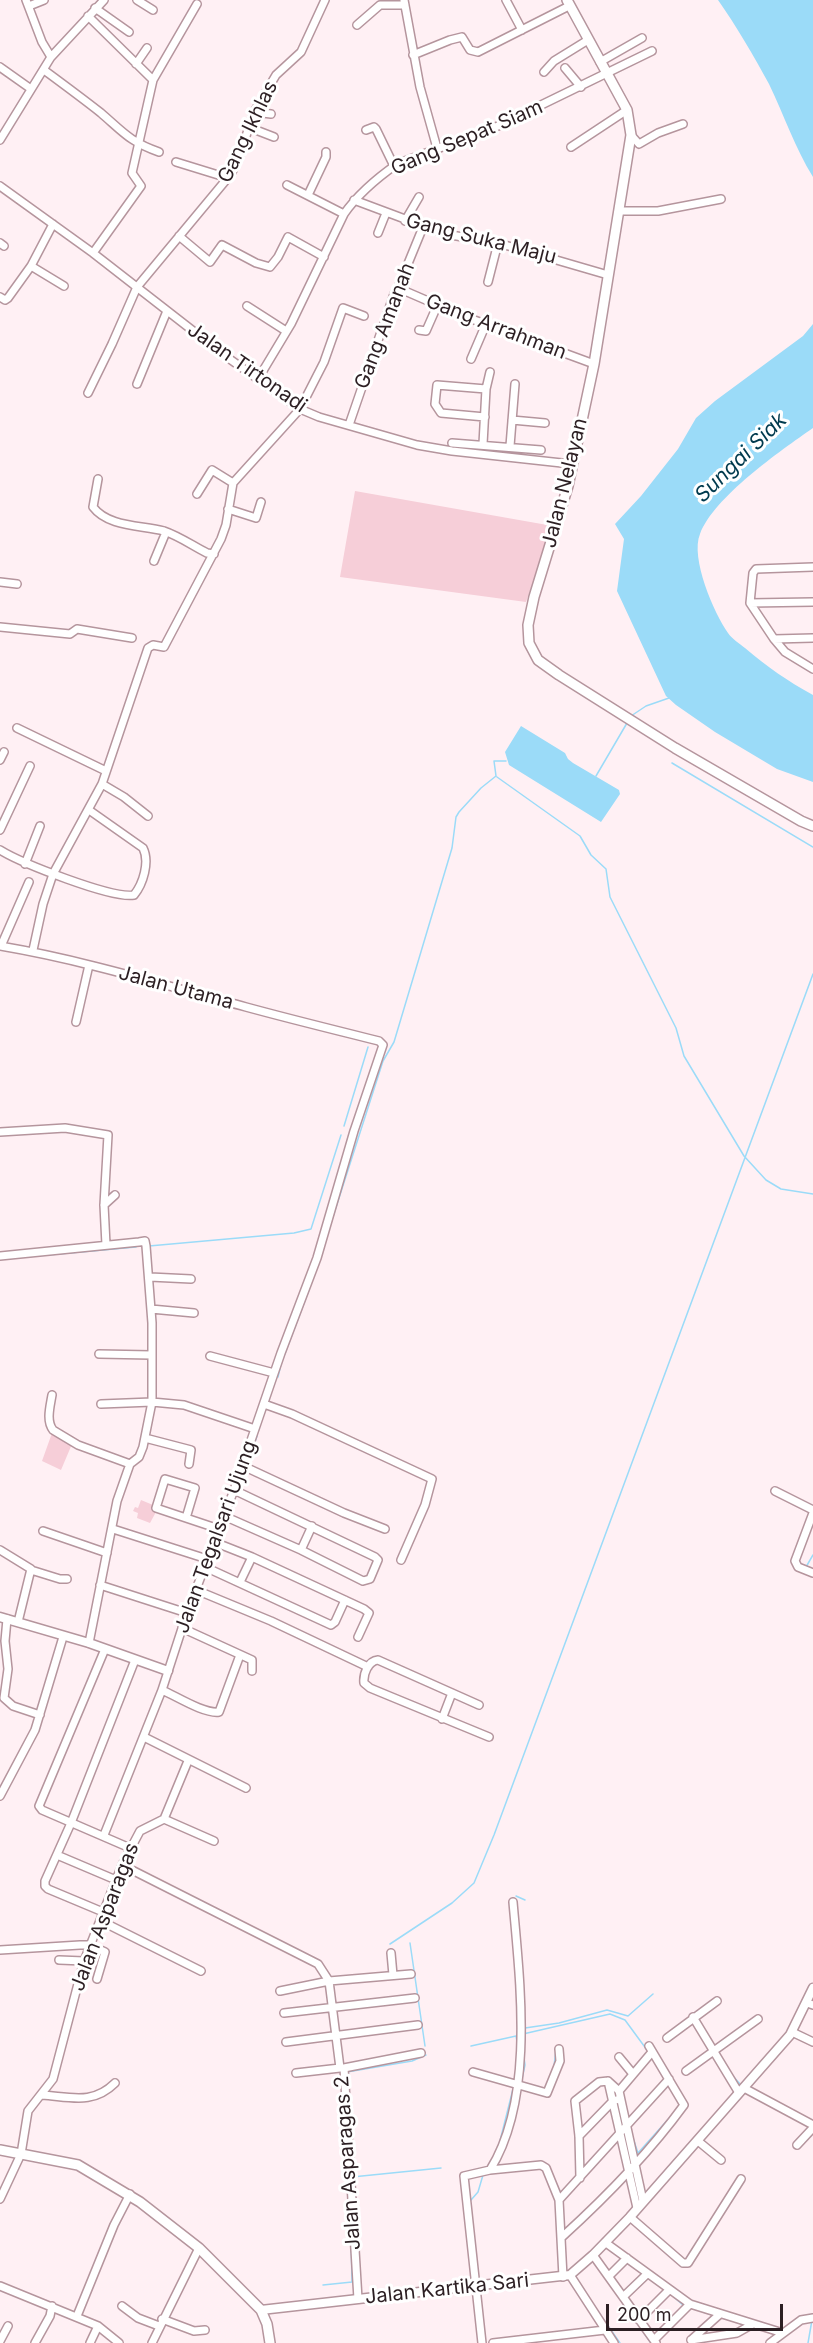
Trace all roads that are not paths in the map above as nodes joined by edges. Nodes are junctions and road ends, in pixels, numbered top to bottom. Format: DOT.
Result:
graph roads {
  1 [pos="44,0"];
  2 [pos="104,0"];
  3 [pos="137,0"];
  4 [pos="324,0"];
  5 [pos="506,0"];
  6 [pos="405,2"];
  7 [pos="27,3"];
  8 [pos="568,3"];
  9 [pos="197,4"];
  10 [pos="96,8"];
  11 [pos="153,10"];
  12 [pos="88,16"];
  13 [pos="357,25"];
  14 [pos="522,30"];
  15 [pos="129,32"];
  16 [pos="642,38"];
  17 [pos="588,40"];
  18 [pos="147,48"];
  19 [pos="652,51"];
  20 [pos="413,55"];
  21 [pos="51,57"];
  22 [pos="600,62"];
  23 [pos="136,64"];
  24 [pos="0,67"];
  25 [pos="565,68"];
  26 [pos="44,70"];
  27 [pos="544,72"];
  28 [pos="606,72"];
  29 [pos="153,80"];
  30 [pos="581,87"];
  31 [pos="31,89"];
  32 [pos="627,110"];
  33 [pos="254,112"];
  34 [pos="271,114"];
  35 [pos="683,124"];
  36 [pos="248,127"];
  37 [pos="366,130"];
  38 [pos="631,135"];
  39 [pos="274,137"];
  40 [pos="0,140"];
  41 [pos="138,145"];
  42 [pos="571,147"];
  43 [pos="437,148"];
  44 [pos="159,152"];
  45 [pos="326,152"];
  46 [pos="176,162"];
  47 [pos="394,166"];
  48 [pos="228,178"];
  49 [pos="287,185"];
  50 [pos="0,186"];
  51 [pos="308,195"];
  52 [pos="419,197"];
  53 [pos="721,199"];
  54 [pos="354,201"];
  55 [pos="619,211"];
  56 [pos="386,213"];
  57 [pos="344,214"];
  58 [pos="405,221"];
  59 [pos="53,224"];
  60 [pos="423,227"];
  61 [pos="378,233"];
  62 [pos="179,236"];
  63 [pos="498,243"];
  64 [pos="93,254"];
  65 [pos="324,257"];
  66 [pos="31,266"];
  67 [pos="609,274"];
  68 [pos="488,282"];
  69 [pos="64,285"];
  70 [pos="137,287"];
  71 [pos="398,288"];
  72 [pos="0,297"];
  73 [pos="247,306"];
  74 [pos="437,306"];
  75 [pos="167,311"];
  76 [pos="364,316"];
  77 [pos="486,324"];
  78 [pos="419,330"];
  79 [pos="286,331"];
  80 [pos="471,359"];
  81 [pos="594,364"];
  82 [pos="490,372"];
  83 [pos="258,379"];
  84 [pos="137,384"];
  85 [pos="515,384"];
  86 [pos="486,389"];
  87 [pos="88,393"];
  88 [pos="300,409"];
  89 [pos="485,417"];
  90 [pos="512,420"];
  91 [pos="545,423"];
  92 [pos="349,425"];
  93 [pos="452,443"];
  94 [pos="486,444"];
  95 [pos="500,445"];
  96 [pos="510,446"];
  97 [pos="541,450"];
  98 [pos="488,456"];
  99 [pos="499,457"];
  100 [pos="571,464"];
  101 [pos="98,479"];
  102 [pos="233,483"];
  103 [pos="197,494"];
  104 [pos="261,502"];
  105 [pos="228,509"];
  106 [pos="166,532"];
  107 [pos="214,554"];
  108 [pos="154,561"];
  109 [pos="813,567"];
  110 [pos="0,582"];
  111 [pos="17,584"];
  112 [pos="813,602"];
  113 [pos="750,603"];
  114 [pos="0,627"];
  115 [pos="132,638"];
  116 [pos="813,638"];
  117 [pos="774,639"];
  118 [pos="811,668"];
  119 [pos="17,728"];
  120 [pos="4,752"];
  121 [pos="0,760"];
  122 [pos="30,766"];
  123 [pos="106,771"];
  124 [pos="102,784"];
  125 [pos="89,810"];
  126 [pos="3,816"];
  127 [pos="148,816"];
  128 [pos="40,826"];
  129 [pos="813,826"];
  130 [pos="0,830"];
  131 [pos="0,850"];
  132 [pos="25,864"];
  133 [pos="53,874"];
  134 [pos="29,882"];
  135 [pos="0,946"];
  136 [pos="33,950"];
  137 [pos="89,965"];
  138 [pos="76,1022"];
  139 [pos="0,1132"];
  140 [pos="115,1195"];
  141 [pos="104,1205"];
  142 [pos="106,1245"];
  143 [pos="0,1256"];
  144 [pos="150,1277"];
  145 [pos="191,1279"];
  146 [pos="151,1309"];
  147 [pos="194,1313"];
  148 [pos="99,1354"];
  149 [pos="151,1355"];
  150 [pos="210,1356"];
  151 [pos="274,1373"];
  152 [pos="52,1395"];
  153 [pos="152,1402"];
  154 [pos="101,1404"];
  155 [pos="264,1404"];
  156 [pos="255,1429"];
  157 [pos="145,1438"];
  158 [pos="130,1464"];
  159 [pos="189,1464"];
  160 [pos="243,1466"];
  161 [pos="234,1490"];
  162 [pos="775,1491"];
  163 [pos="813,1511"];
  164 [pos="224,1516"];
  165 [pos="186,1518"];
  166 [pos="312,1526"];
  167 [pos="113,1529"];
  168 [pos="219,1529"];
  169 [pos="385,1529"];
  170 [pos="43,1531"];
  171 [pos="214,1542"];
  172 [pos="0,1550"];
  173 [pos="301,1550"];
  174 [pos="107,1553"];
  175 [pos="252,1557"];
  176 [pos="207,1559"];
  177 [pos="401,1560"];
  178 [pos="205,1568"];
  179 [pos="31,1570"];
  180 [pos="813,1573"];
  181 [pos="67,1579"];
  182 [pos="240,1582"];
  183 [pos="100,1585"];
  184 [pos="196,1590"];
  185 [pos="345,1600"];
  186 [pos="187,1613"];
  187 [pos="3,1618"];
  188 [pos="18,1622"];
  189 [pos="182,1628"];
  190 [pos="63,1637"];
  191 [pos="358,1637"];
  192 [pos="89,1644"];
  193 [pos="105,1649"];
  194 [pos="240,1655"];
  195 [pos="135,1660"];
  196 [pos="368,1666"];
  197 [pos="168,1671"];
  198 [pos="252,1671"];
  199 [pos="162,1690"];
  200 [pos="452,1693"];
  201 [pos="478,1705"];
  202 [pos="40,1714"];
  203 [pos="442,1719"];
  204 [pos="144,1737"];
  205 [pos="489,1737"];
  206 [pos="188,1761"];
  207 [pos="246,1788"];
  208 [pos="0,1796"];
  209 [pos="164,1819"];
  210 [pos="71,1823"];
  211 [pos="104,1835"];
  212 [pos="214,1841"];
  213 [pos="128,1846"];
  214 [pos="57,1855"];
  215 [pos="122,1866"];
  216 [pos="114,1879"];
  217 [pos="513,1902"];
  218 [pos="101,1911"];
  219 [pos="101,1921"];
  220 [pos="90,1945"];
  221 [pos="0,1950"];
  222 [pos="391,1953"];
  223 [pos="59,1960"];
  224 [pos="84,1961"];
  225 [pos="201,1971"];
  226 [pos="411,1974"];
  227 [pos="393,1976"];
  228 [pos="327,1977"];
  229 [pos="97,1979"];
  230 [pos="813,1988"];
  231 [pos="280,1991"];
  232 [pos="415,1998"];
  233 [pos="717,2001"];
  234 [pos="810,2004"];
  235 [pos="332,2006"];
  236 [pos="284,2013"];
  237 [pos="693,2017"];
  238 [pos="758,2019"];
  239 [pos="418,2025"];
  240 [pos="792,2032"];
  241 [pos="335,2036"];
  242 [pos="667,2038"];
  243 [pos="286,2042"];
  244 [pos="813,2042"];
  245 [pos="560,2049"];
  246 [pos="716,2050"];
  247 [pos="421,2053"];
  248 [pos="619,2057"];
  249 [pos="342,2068"];
  250 [pos="686,2071"];
  251 [pos="473,2072"];
  252 [pos="296,2073"];
  253 [pos="633,2074"];
  254 [pos="669,2079"];
  255 [pos="608,2081"];
  256 [pos="115,2083"];
  257 [pos="518,2085"];
  258 [pos="742,2090"];
  259 [pos="619,2091"];
  260 [pos="42,2095"];
  261 [pos="621,2100"];
  262 [pos="613,2101"];
  263 [pos="813,2126"];
  264 [pos="626,2128"];
  265 [pos="620,2134"];
  266 [pos="579,2136"];
  267 [pos="698,2141"];
  268 [pos="798,2145"];
  269 [pos="0,2150"];
  270 [pos="21,2154"];
  271 [pos="721,2160"];
  272 [pos="634,2165"];
  273 [pos="490,2170"];
  274 [pos="628,2172"];
  275 [pos="580,2178"];
  276 [pos="741,2179"];
  277 [pos="130,2194"];
  278 [pos="0,2199"];
  279 [pos="559,2200"];
  280 [pos="640,2204"];
  281 [pos="630,2217"];
  282 [pos="562,2237"];
  283 [pos="606,2243"];
  284 [pos="198,2248"];
  285 [pos="593,2255"];
  286 [pos="627,2258"];
  287 [pos="647,2274"];
  288 [pos="566,2276"];
  289 [pos="609,2276"];
  290 [pos="0,2286"];
  291 [pos="476,2286"];
  292 [pos="669,2290"];
  293 [pos="623,2297"];
  294 [pos="358,2299"];
  295 [pos="690,2304"];
  296 [pos="52,2306"];
  297 [pos="122,2306"];
  298 [pos="261,2310"];
  299 [pos="720,2314"];
  300 [pos="77,2316"];
  301 [pos="813,2318"];
  302 [pos="639,2320"];
  303 [pos="160,2322"];
  304 [pos="753,2325"];
  305 [pos="8,2326"];
  306 [pos="98,2326"];
  307 [pos="205,2330"];
  308 [pos="605,2330"];
  309 [pos="784,2332"];
  310 [pos="0,2341"];
  311 [pos="690,2341"];
  312 [pos="655,2342"];
  313 [pos="35,2343"];
  314 [pos="90,2343"];
  315 [pos="119,2343"];
  316 [pos="152,2343"];
  317 [pos="270,2343"];
  318 [pos="482,2343"];
  319 [pos="493,2343"];
  320 [pos="614,2343"];
  321 [pos="770,2343"];
  322 [pos="784,2343"];
  1 -- 7 [label="street"];
  2 -- 10 [label="street"];
  3 -- 11 [label="street"];
  4 -- 33 [label="street, Gang Ikhlas"];
  5 -- 14 [label="street"];
  6 -- 13 [label="street"];
  6 -- 20 [label="street"];
  7 -- 21 [label="street"];
  8 -- 14 [label="street"];
  8 -- 17 [label="main road, Jalan Nelayan"];
  9 -- 29 [label="street"];
  10 -- 12 [label="street"];
  10 -- 15 [label="street"];
  12 -- 21 [label="street"];
  12 -- 23 [label="street"];
  14 -- 20 [label="street"];
  16 -- 22 [label="street"];
  17 -- 22 [label="main road, Jalan Nelayan"];
  17 -- 27 [label="street"];
  18 -- 23 [label="street"];
  19 -- 28 [label="street, Gang Sepat Siam"];
  20 -- 43 [label="street"];
  21 -- 26 [label="street"];
  22 -- 28 [label="main road, Jalan Nelayan"];
  23 -- 29 [label="street"];
  24 -- 31 [label="street"];
  25 -- 30 [label="street"];
  26 -- 31 [label="street"];
  26 -- 41 [label="street"];
  28 -- 30 [label="street, Gang Sepat Siam"];
  28 -- 32 [label="main road, Jalan Nelayan"];
  29 -- 41 [label="street"];
  30 -- 43 [label="street, Gang Sepat Siam"];
  31 -- 40 [label="street"];
  32 -- 38 [label="main road, Jalan Nelayan"];
  32 -- 42 [label="street"];
  33 -- 34 [label="street"];
  33 -- 36 [label="street, Gang Ikhlas"];
  35 -- 38 [label="street"];
  36 -- 39 [label="street"];
  36 -- 48 [label="street, Gang Ikhlas"];
  37 -- 47 [label="street"];
  38 -- 55 [label="main road, Jalan Nelayan"];
  41 -- 44 [label="street"];
  41 -- 64 [label="street"];
  43 -- 47 [label="street, Gang Sepat Siam"];
  45 -- 51 [label="street"];
  46 -- 48 [label="street"];
  47 -- 54 [label="street, Gang Sepat Siam"];
  48 -- 62 [label="street, Gang Ikhlas"];
  49 -- 51 [label="street"];
  50 -- 59 [label="street, Jalan Tirtonadi"];
  51 -- 57 [label="street"];
  52 -- 58 [label="street"];
  53 -- 55 [label="street"];
  54 -- 56 [label="street, Gang Suka Maju"];
  54 -- 57 [label="street, Gang Sepat Siam"];
  55 -- 67 [label="main road, Jalan Nelayan"];
  56 -- 58 [label="street, Gang Suka Maju"];
  56 -- 61 [label="street"];
  57 -- 65 [label="street, Gang Sepat Siam"];
  58 -- 60 [label="street, Gang Suka Maju"];
  59 -- 64 [label="street, Jalan Tirtonadi"];
  59 -- 66 [label="street"];
  60 -- 63 [label="street, Gang Suka Maju"];
  60 -- 71 [label="street, Gang Amanah"];
  62 -- 65 [label="street"];
  62 -- 70 [label="street, Gang Ikhlas"];
  63 -- 67 [label="street, Gang Suka Maju"];
  63 -- 68 [label="street"];
  64 -- 70 [label="street, Jalan Tirtonadi"];
  65 -- 79 [label="street, Gang Sepat Siam"];
  66 -- 69 [label="street"];
  66 -- 72 [label="street"];
  67 -- 81 [label="main road, Jalan Nelayan"];
  70 -- 75 [label="street, Jalan Tirtonadi"];
  70 -- 87 [label="street, Gang Ikhlas"];
  71 -- 74 [label="street, Gang Arrahman"];
  71 -- 92 [label="street, Gang Amanah"];
  73 -- 79 [label="street"];
  74 -- 77 [label="street, Gang Arrahman"];
  74 -- 78 [label="street"];
  75 -- 83 [label="street, Jalan Tirtonadi"];
  75 -- 84 [label="street"];
  76 -- 88 [label="street"];
  77 -- 80 [label="street"];
  77 -- 81 [label="street, Gang Arrahman"];
  79 -- 83 [label="street, Gang Sepat Siam"];
  81 -- 100 [label="main road, Jalan Nelayan"];
  82 -- 86 [label="street"];
  83 -- 88 [label="street, Jalan Tirtonadi"];
  85 -- 90 [label="street"];
  86 -- 89 [label="street"];
  86 -- 89 [label="street"];
  88 -- 92 [label="street, Jalan Tirtonadi"];
  88 -- 102 [label="street"];
  89 -- 94 [label="street"];
  90 -- 91 [label="street"];
  90 -- 96 [label="street"];
  92 -- 98 [label="street, Jalan Tirtonadi"];
  93 -- 94 [label="street"];
  94 -- 95 [label="street"];
  94 -- 98 [label="street"];
  95 -- 96 [label="street"];
  95 -- 99 [label="street"];
  96 -- 97 [label="street"];
  98 -- 99 [label="street, Jalan Tirtonadi"];
  99 -- 100 [label="street, Jalan Tirtonadi"];
  100 -- 129 [label="main road, Jalan Nelayan"];
  101 -- 106 [label="street"];
  102 -- 103 [label="street"];
  102 -- 105 [label="street"];
  104 -- 105 [label="street"];
  105 -- 107 [label="street"];
  106 -- 107 [label="street"];
  106 -- 108 [label="street"];
  107 -- 123 [label="street"];
  109 -- 113 [label="street"];
  110 -- 111 [label="street"];
  112 -- 113 [label="street"];
  113 -- 117 [label="street"];
  114 -- 115 [label="street"];
  116 -- 117 [label="street"];
  117 -- 118 [label="street"];
  119 -- 123 [label="street"];
  120 -- 121 [label="street"];
  122 -- 126 [label="street"];
  123 -- 124 [label="street"];
  124 -- 125 [label="street"];
  124 -- 127 [label="street"];
  125 -- 133 [label="street"];
  125 -- 133 [label="street"];
  126 -- 130 [label="street"];
  128 -- 132 [label="street"];
  131 -- 132 [label="street"];
  132 -- 133 [label="street"];
  133 -- 136 [label="street"];
  134 -- 135 [label="street"];
  135 -- 136 [label="street, Jalan Utama"];
  136 -- 137 [label="street, Jalan Utama"];
  137 -- 138 [label="street"];
  137 -- 151 [label="street, Jalan Utama"];
  139 -- 141 [label="street"];
  140 -- 141 [label="street"];
  141 -- 142 [label="street"];
  142 -- 143 [label="street"];
  142 -- 144 [label="street"];
  144 -- 145 [label="street"];
  144 -- 146 [label="street"];
  146 -- 147 [label="street"];
  146 -- 149 [label="street"];
  148 -- 149 [label="street"];
  149 -- 153 [label="street"];
  150 -- 151 [label="street"];
  151 -- 155 [label="street, Jalan Tegalsari Ujung"];
  152 -- 158 [label="street"];
  153 -- 154 [label="street"];
  153 -- 156 [label="street"];
  153 -- 157 [label="street"];
  155 -- 156 [label="street, Jalan Tegalsari Ujung"];
  155 -- 177 [label="street"];
  156 -- 160 [label="street, Jalan Tegalsari Ujung"];
  157 -- 158 [label="street"];
  157 -- 159 [label="street"];
  158 -- 167 [label="street"];
  160 -- 161 [label="street, Jalan Tegalsari Ujung"];
  160 -- 169 [label="street"];
  161 -- 164 [label="street, Jalan Tegalsari Ujung"];
  161 -- 166 [label="street"];
  162 -- 163 [label="street"];
  163 -- 180 [label="street"];
  164 -- 168 [label="street, Jalan Tegalsari Ujung"];
  164 -- 173 [label="street"];
  165 -- 165 [label="street"];
  165 -- 168 [label="street"];
  166 -- 173 [label="street"];
  166 -- 173 [label="street"];
  167 -- 174 [label="street"];
  167 -- 176 [label="street"];
  168 -- 171 [label="street, Jalan Tegalsari Ujung"];
  170 -- 174 [label="street"];
  171 -- 175 [label="street"];
  171 -- 176 [label="street, Jalan Tegalsari Ujung"];
  172 -- 179 [label="street"];
  174 -- 183 [label="street"];
  175 -- 182 [label="street"];
  175 -- 185 [label="street"];
  176 -- 178 [label="street, Jalan Tegalsari Ujung"];
  178 -- 182 [label="street"];
  178 -- 184 [label="street, Jalan Tegalsari Ujung"];
  179 -- 181 [label="street"];
  179 -- 188 [label="street"];
  182 -- 185 [label="street"];
  183 -- 186 [label="street"];
  183 -- 192 [label="street"];
  184 -- 186 [label="street, Jalan Tegalsari Ujung"];
  184 -- 196 [label="street"];
  185 -- 191 [label="street"];
  186 -- 189 [label="street, Jalan Tegalsari Ujung"];
  187 -- 188 [label="street"];
  187 -- 202 [label="street"];
  188 -- 190 [label="street"];
  189 -- 194 [label="street"];
  189 -- 197 [label="street, Jalan Tegalsari Ujung"];
  190 -- 192 [label="street"];
  190 -- 202 [label="street"];
  192 -- 193 [label="street"];
  193 -- 195 [label="street"];
  193 -- 210 [label="street, Jalan Asparagas"];
  194 -- 198 [label="street"];
  194 -- 199 [label="street"];
  195 -- 197 [label="street"];
  195 -- 210 [label="street"];
  196 -- 200 [label="street"];
  196 -- 203 [label="street"];
  197 -- 199 [label="street, Jalan Tegalsari Ujung"];
  199 -- 204 [label="street, Jalan Tegalsari Ujung"];
  200 -- 201 [label="street"];
  200 -- 203 [label="street"];
  202 -- 208 [label="street"];
  203 -- 205 [label="street"];
  204 -- 206 [label="street"];
  204 -- 211 [label="street, Jalan Tegalsari Ujung"];
  206 -- 207 [label="street"];
  206 -- 209 [label="street"];
  209 -- 212 [label="street"];
  209 -- 213 [label="street, Jalan Asparagas"];
  210 -- 211 [label="street, Jalan Asparagas"];
  210 -- 214 [label="street, Jalan Asparagas"];
  211 -- 213 [label="street, Jalan Asparagas"];
  213 -- 215 [label="street, Jalan Asparagas"];
  214 -- 216 [label="street, Jalan Asparagas"];
  214 -- 218 [label="street, Jalan Asparagas"];
  215 -- 216 [label="street, Jalan Asparagas"];
  215 -- 228 [label="street, Jalan Asparagas 2"];
  216 -- 218 [label="street, Jalan Asparagas"];
  217 -- 257 [label="street"];
  218 -- 219 [label="street, Jalan Asparagas"];
  219 -- 220 [label="street, Jalan Asparagas"];
  219 -- 225 [label="street"];
  220 -- 221 [label="street"];
  220 -- 224 [label="street, Jalan Asparagas"];
  220 -- 229 [label="street"];
  222 -- 227 [label="street"];
  223 -- 224 [label="street"];
  224 -- 260 [label="street, Jalan Asparagas"];
  226 -- 227 [label="street"];
  227 -- 228 [label="street"];
  228 -- 231 [label="street"];
  228 -- 235 [label="street, Jalan Asparagas 2"];
  230 -- 234 [label="street"];
  232 -- 235 [label="street"];
  233 -- 237 [label="street"];
  234 -- 240 [label="street"];
  235 -- 236 [label="street"];
  235 -- 241 [label="street, Jalan Asparagas 2"];
  237 -- 242 [label="street"];
  237 -- 246 [label="street"];
  238 -- 246 [label="street"];
  239 -- 241 [label="street"];
  240 -- 244 [label="street"];
  240 -- 258 [label="street"];
  241 -- 243 [label="street"];
  241 -- 249 [label="street, Jalan Asparagas 2"];
  245 -- 257 [label="street"];
  246 -- 250 [label="street"];
  246 -- 258 [label="street"];
  247 -- 249 [label="street"];
  248 -- 253 [label="street"];
  249 -- 252 [label="street"];
  249 -- 294 [label="street, Jalan Asparagas 2"];
  251 -- 257 [label="street"];
  253 -- 254 [label="street"];
  253 -- 259 [label="street"];
  254 -- 264 [label="street"];
  254 -- 272 [label="street"];
  255 -- 259 [label="street"];
  255 -- 262 [label="street"];
  255 -- 266 [label="street"];
  256 -- 260 [label="street"];
  257 -- 273 [label="street"];
  258 -- 263 [label="street"];
  258 -- 267 [label="street"];
  259 -- 261 [label="street"];
  260 -- 270 [label="street, Jalan Asparagas"];
  261 -- 262 [label="street"];
  261 -- 264 [label="street"];
  262 -- 265 [label="street"];
  262 -- 266 [label="street"];
  263 -- 268 [label="street"];
  264 -- 265 [label="street"];
  264 -- 272 [label="street"];
  265 -- 274 [label="street"];
  265 -- 275 [label="street"];
  266 -- 275 [label="street"];
  267 -- 271 [label="street"];
  267 -- 280 [label="street"];
  269 -- 270 [label="main road"];
  270 -- 277 [label="main road"];
  270 -- 278 [label="street, Jalan Asparagas"];
  272 -- 274 [label="street"];
  272 -- 280 [label="street"];
  273 -- 279 [label="street"];
  273 -- 291 [label="street"];
  274 -- 280 [label="street"];
  274 -- 282 [label="street"];
  275 -- 279 [label="street"];
  276 -- 281 [label="street"];
  277 -- 284 [label="main road"];
  277 -- 300 [label="street"];
  279 -- 282 [label="street"];
  280 -- 281 [label="street"];
  281 -- 283 [label="street"];
  282 -- 288 [label="street"];
  283 -- 285 [label="street"];
  283 -- 286 [label="street"];
  284 -- 298 [label="main road"];
  284 -- 303 [label="street"];
  285 -- 288 [label="street"];
  285 -- 289 [label="street"];
  286 -- 287 [label="street"];
  286 -- 289 [label="street"];
  287 -- 292 [label="street"];
  287 -- 293 [label="street"];
  288 -- 291 [label="street, Jalan Kartika Sari"];
  288 -- 308 [label="street"];
  289 -- 293 [label="street"];
  290 -- 296 [label="street"];
  291 -- 294 [label="street, Jalan Kartika Sari"];
  291 -- 318 [label="street"];
  292 -- 295 [label="street"];
  292 -- 302 [label="street"];
  293 -- 302 [label="street"];
  294 -- 298 [label="street, Jalan Kartika Sari"];
  295 -- 299 [label="street"];
  295 -- 312 [label="street"];
  296 -- 300 [label="street"];
  296 -- 313 [label="street"];
  297 -- 303 [label="street"];
  298 -- 317 [label="main road"];
  299 -- 304 [label="street"];
  299 -- 311 [label="street"];
  300 -- 306 [label="street"];
  301 -- 309 [label="street"];
  302 -- 312 [label="street"];
  303 -- 307 [label="street"];
  303 -- 316 [label="street"];
  304 -- 309 [label="street"];
  304 -- 311 [label="street"];
  305 -- 310 [label="street"];
  306 -- 314 [label="street"];
  306 -- 315 [label="street"];
  308 -- 319 [label="street"];
  308 -- 320 [label="street"];
  309 -- 321 [label="street"];
  309 -- 322 [label="street"];
}
